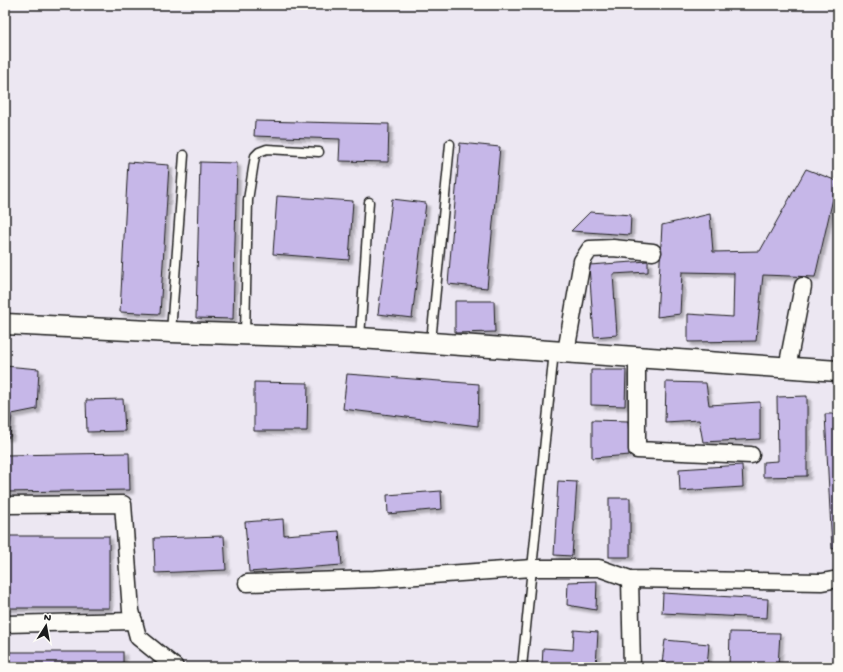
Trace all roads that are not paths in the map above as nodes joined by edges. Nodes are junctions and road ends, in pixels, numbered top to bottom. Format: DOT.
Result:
graph roads {
  1 [pos="450,144"];
  2 [pos="319,152"];
  3 [pos="184,155"];
  4 [pos="368,202"];
  5 [pos="653,252"];
  6 [pos="802,286"];
  7 [pos="5,324"];
  8 [pos="171,332"];
  9 [pos="245,334"];
  10 [pos="360,338"];
  11 [pos="430,343"];
  12 [pos="560,352"];
  13 [pos="637,357"];
  14 [pos="787,368"];
  15 [pos="838,372"];
  16 [pos="751,455"];
  17 [pos="5,505"];
  18 [pos="533,568"];
  19 [pos="630,579"];
  20 [pos="838,579"];
  21 [pos="247,583"];
  22 [pos="134,621"];
  23 [pos="5,624"];
  24 [pos="175,667"];
  25 [pos="522,667"];
  26 [pos="632,667"];
  1 -- 11 [label="lane"];
  2 -- 9 [label="lane"];
  3 -- 8 [label="lane"];
  4 -- 10 [label="lane"];
  5 -- 12 [label="street"];
  6 -- 14 [label="street"];
  7 -- 8 [label="street"];
  8 -- 9 [label="street"];
  9 -- 10 [label="street"];
  10 -- 11 [label="street"];
  11 -- 12 [label="street"];
  12 -- 13 [label="street"];
  12 -- 18 [label="lane"];
  13 -- 14 [label="street"];
  13 -- 16 [label="street"];
  14 -- 15 [label="street"];
  17 -- 22 [label="street"];
  18 -- 19 [label="street"];
  18 -- 21 [label="street"];
  18 -- 25 [label="lane"];
  19 -- 20 [label="street"];
  19 -- 26 [label="street"];
  22 -- 23 [label="street"];
  22 -- 24 [label="street"];
}
